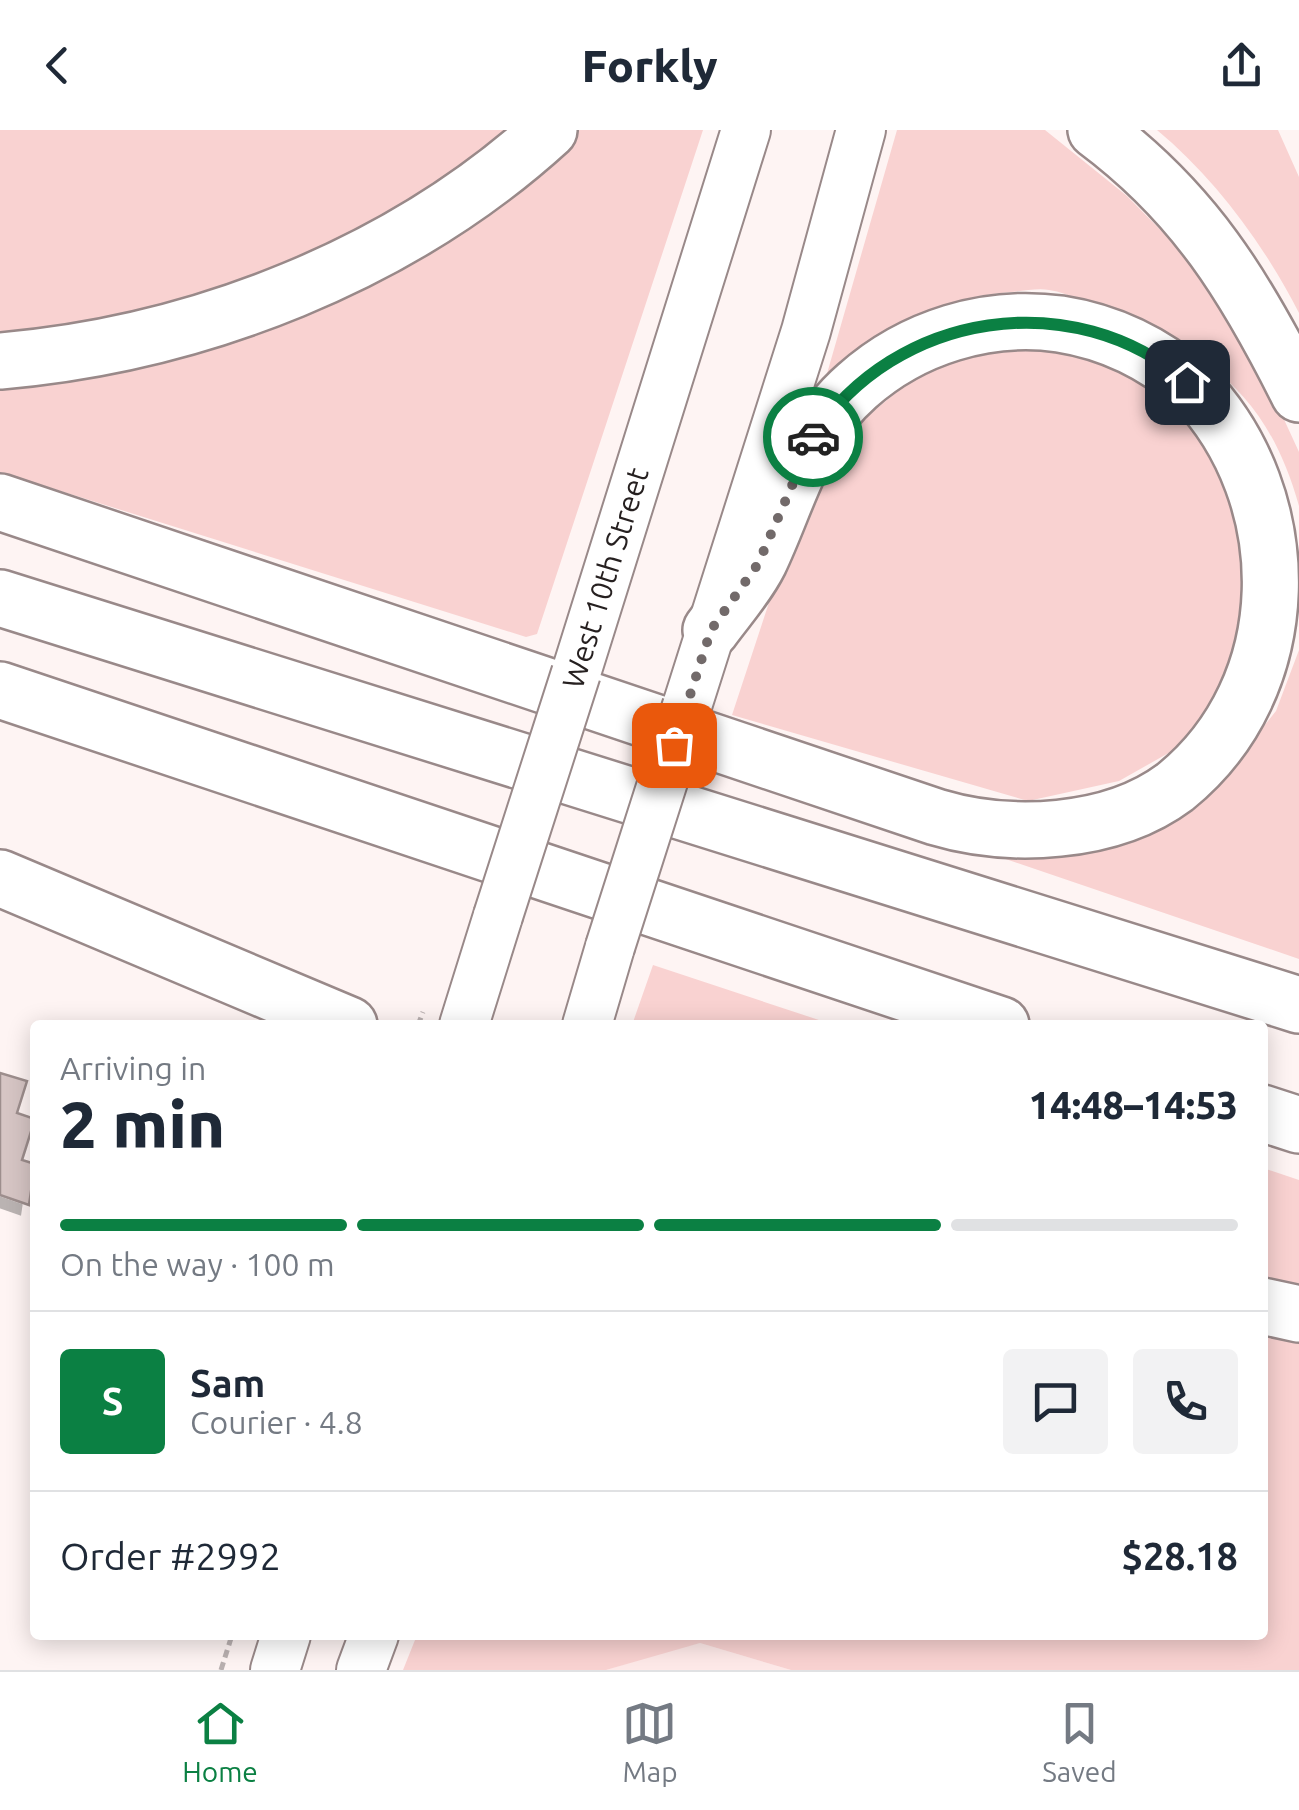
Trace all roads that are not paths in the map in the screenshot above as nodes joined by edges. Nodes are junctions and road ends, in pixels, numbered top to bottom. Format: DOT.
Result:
graph roads {
  1 [pos="549,130"];
  2 [pos="746,130"];
  3 [pos="862,130"];
  4 [pos="1096,130"];
  5 [pos="0,361"];
  6 [pos="1299,394"];
  7 [pos="0,502"];
  8 [pos="0,598"];
  9 [pos="711,630"];
  10 [pos="0,690"];
  11 [pos="0,878"];
  12 [pos="1299,1005"];
  13 [pos="443,1018"];
  14 [pos="337,1020"];
  15 [pos="588,1020"];
  16 [pos="986,1020"];
  17 [pos="1268,1114"];
  18 [pos="1299,1125"];
  19 [pos="1268,1307"];
  20 [pos="1299,1314"];
  21 [pos="285,1640"];
  22 [pos="372,1640"];
  23 [pos="276,1670"];
  24 [pos="361,1670"];
  1 -- 5 [label="highway"];
  2 -- 13 [label="main road, West 10th Street, bridge"];
  3 -- 9 [label="main road"];
  4 -- 6 [label="highway"];
  7 -- 9 [label="highway"];
  8 -- 12 [label="highway"];
  9 -- 15 [label="main road, bridge"];
  10 -- 16 [label="highway"];
  11 -- 14 [label="highway"];
  17 -- 18 [label="highway"];
  19 -- 20 [label="highway"];
  21 -- 23 [label="main road"];
  22 -- 24 [label="main road"];
}
